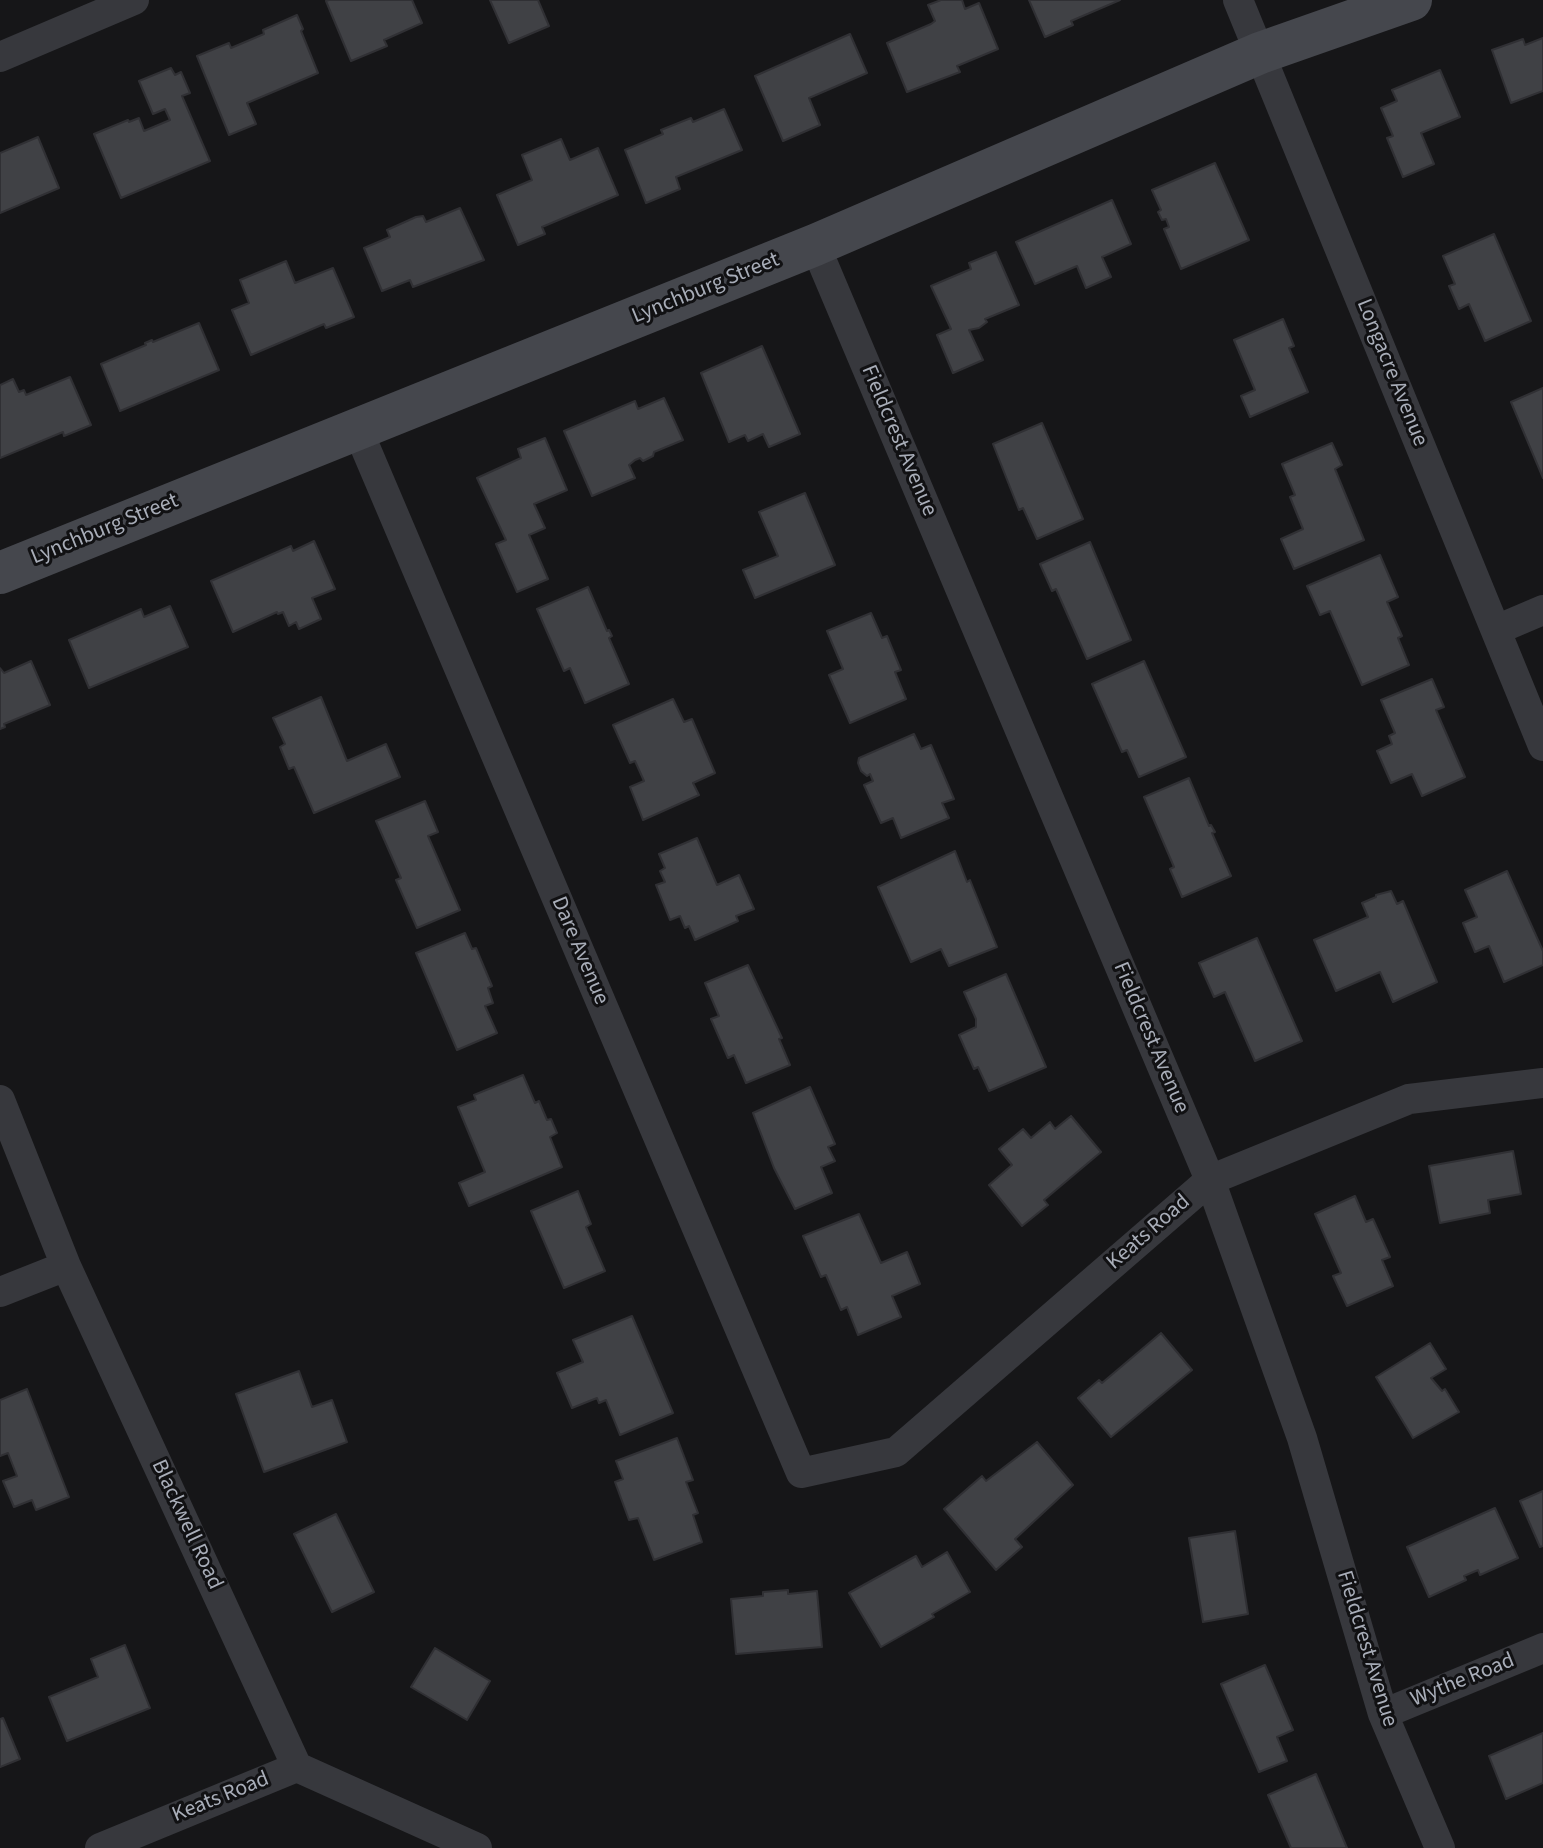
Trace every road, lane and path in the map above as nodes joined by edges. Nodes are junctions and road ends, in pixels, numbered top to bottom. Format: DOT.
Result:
graph roads {
  1 [pos="134,0"];
  2 [pos="1238,0"];
  3 [pos="1411,0"];
  4 [pos="69,13"];
  5 [pos="1260,53"];
  6 [pos="0,57"];
  7 [pos="815,245"];
  8 [pos="357,428"];
  9 [pos="0,573"];
  10 [pos="1543,610"];
  11 [pos="1496,630"];
  12 [pos="1543,746"];
  13 [pos="1543,1083"];
  14 [pos="0,1100"];
  15 [pos="1210,1180"];
  16 [pos="66,1266"];
  17 [pos="0,1292"];
  18 [pos="801,1473"];
  19 [pos="1543,1648"];
  20 [pos="1383,1714"];
  21 [pos="297,1767"];
  22 [pos="100,1848"];
  23 [pos="477,1848"];
  24 [pos="1440,1848"];
  1 -- 4 [label="street"];
  2 -- 5 [label="street, Longacre Avenue"];
  3 -- 5 [label="street, Lynchburg Street"];
  4 -- 6 [label="street"];
  5 -- 7 [label="street, Lynchburg Street"];
  5 -- 11 [label="street, Longacre Avenue"];
  7 -- 8 [label="street, Lynchburg Street"];
  7 -- 15 [label="street, Fieldcrest Avenue"];
  8 -- 9 [label="street, Lynchburg Street"];
  8 -- 18 [label="street, Dare Avenue"];
  10 -- 11 [label="street"];
  11 -- 12 [label="street, Longacre Avenue"];
  13 -- 15 [label="street, Keats Road"];
  14 -- 16 [label="street, Blackwell Road"];
  15 -- 18 [label="street, Keats Road"];
  15 -- 20 [label="street, Fieldcrest Avenue"];
  16 -- 17 [label="street"];
  16 -- 21 [label="street, Blackwell Road"];
  19 -- 20 [label="street, Wythe Road"];
  20 -- 24 [label="street, Fieldcrest Avenue"];
  21 -- 22 [label="street, Keats Road"];
  21 -- 23 [label="street"];
}
